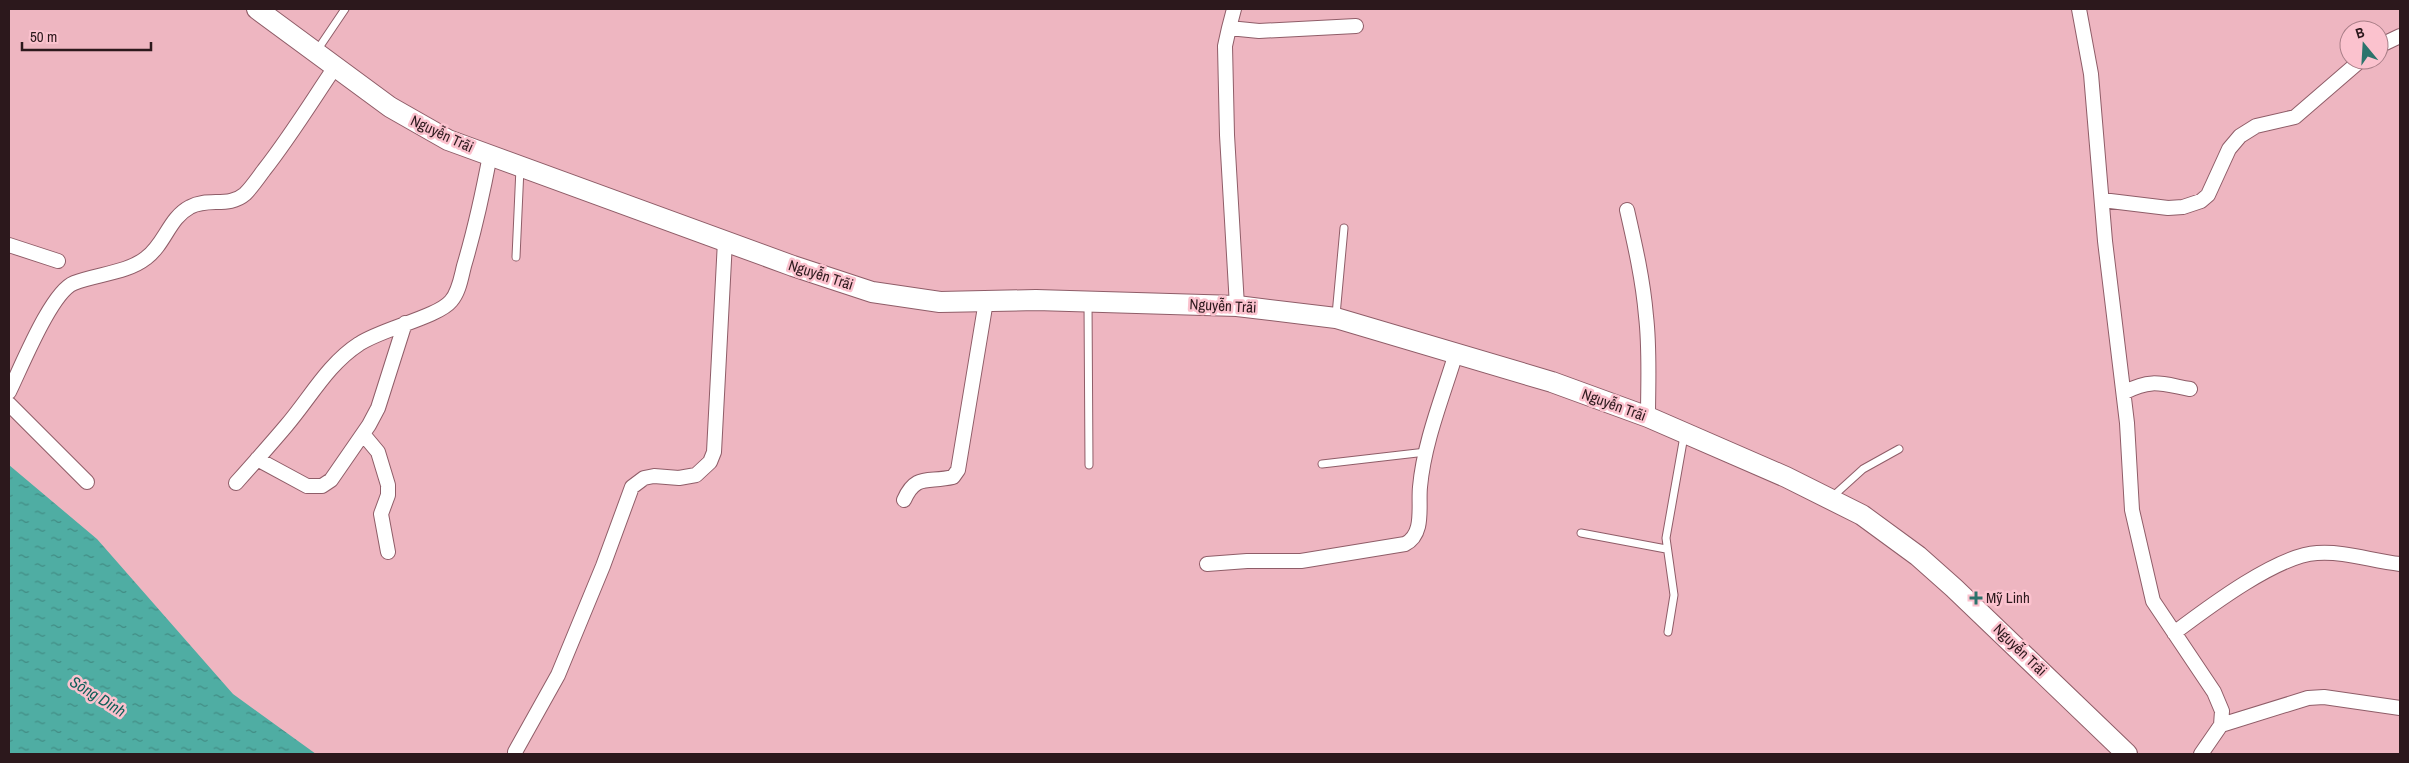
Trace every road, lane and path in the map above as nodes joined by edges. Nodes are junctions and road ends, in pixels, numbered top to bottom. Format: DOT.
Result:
graph roads {
  1 [pos="257,9"];
  2 [pos="345,9"];
  3 [pos="1234,9"];
  4 [pos="2079,9"];
  5 [pos="1356,26"];
  6 [pos="1229,28"];
  7 [pos="316,52"];
  8 [pos="335,67"];
  9 [pos="2349,70"];
  10 [pos="490,155"];
  11 [pos="520,165"];
  12 [pos="2102,200"];
  13 [pos="1627,210"];
  14 [pos="1344,228"];
  15 [pos="725,241"];
  16 [pos="9,244"];
  17 [pos="516,256"];
  18 [pos="58,261"];
  19 [pos="986,301"];
  20 [pos="1088,302"];
  21 [pos="1237,306"];
  22 [pos="1336,318"];
  23 [pos="404,323"];
  24 [pos="1456,353"];
  25 [pos="2190,389"];
  26 [pos="9,392"];
  27 [pos="2125,392"];
  28 [pos="9,404"];
  29 [pos="1648,417"];
  30 [pos="1685,433"];
  31 [pos="363,434"];
  32 [pos="1899,449"];
  33 [pos="1427,452"];
  34 [pos="257,459"];
  35 [pos="1322,464"];
  36 [pos="1089,465"];
  37 [pos="87,482"];
  38 [pos="236,483"];
  39 [pos="1831,498"];
  40 [pos="904,500"];
  41 [pos="1581,533"];
  42 [pos="1666,549"];
  43 [pos="388,552"];
  44 [pos="1207,564"];
  45 [pos="2400,564"];
  46 [pos="1668,632"];
  47 [pos="2174,633"];
  48 [pos="2400,708"];
  49 [pos="2221,724"];
  50 [pos="515,752"];
  51 [pos="2127,754"];
  52 [pos="2201,754"];
  1 -- 7 [label="main road, Nguyễn Trãi"];
  2 -- 7 [label="lane"];
  3 -- 6 [label="street"];
  4 -- 12 [label="street"];
  5 -- 6 [label="street"];
  6 -- 21 [label="street"];
  7 -- 8 [label="main road, Nguyễn Trãi"];
  8 -- 10 [label="main road, Nguyễn Trãi"];
  8 -- 26 [label="street"];
  9 -- 12 [label="street"];
  10 -- 11 [label="main road, Nguyễn Trãi"];
  10 -- 23 [label="street"];
  11 -- 15 [label="main road, Nguyễn Trãi"];
  11 -- 17 [label="lane"];
  12 -- 27 [label="street"];
  13 -- 29 [label="street"];
  14 -- 22 [label="lane"];
  15 -- 19 [label="main road, Nguyễn Trãi"];
  15 -- 50 [label="street"];
  16 -- 18 [label="street"];
  19 -- 20 [label="main road, Nguyễn Trãi"];
  19 -- 40 [label="street"];
  20 -- 21 [label="main road, Nguyễn Trãi"];
  20 -- 36 [label="lane"];
  21 -- 22 [label="main road, Nguyễn Trãi"];
  22 -- 24 [label="main road, Nguyễn Trãi"];
  23 -- 31 [label="street"];
  23 -- 34 [label="street"];
  24 -- 29 [label="main road, Nguyễn Trãi"];
  24 -- 33 [label="street"];
  25 -- 27 [label="street"];
  27 -- 47 [label="street"];
  28 -- 37 [label="street"];
  29 -- 30 [label="main road, Nguyễn Trãi"];
  30 -- 39 [label="main road, Nguyễn Trãi"];
  30 -- 42 [label="lane"];
  31 -- 34 [label="street"];
  31 -- 43 [label="street"];
  32 -- 39 [label="lane"];
  33 -- 35 [label="lane"];
  33 -- 44 [label="street"];
  34 -- 38 [label="street"];
  39 -- 51 [label="main road, Nguyễn Trãi"];
  41 -- 42 [label="lane"];
  42 -- 46 [label="lane"];
  45 -- 47 [label="street"];
  47 -- 49 [label="street"];
  48 -- 49 [label="street"];
  49 -- 52 [label="street"];
}
